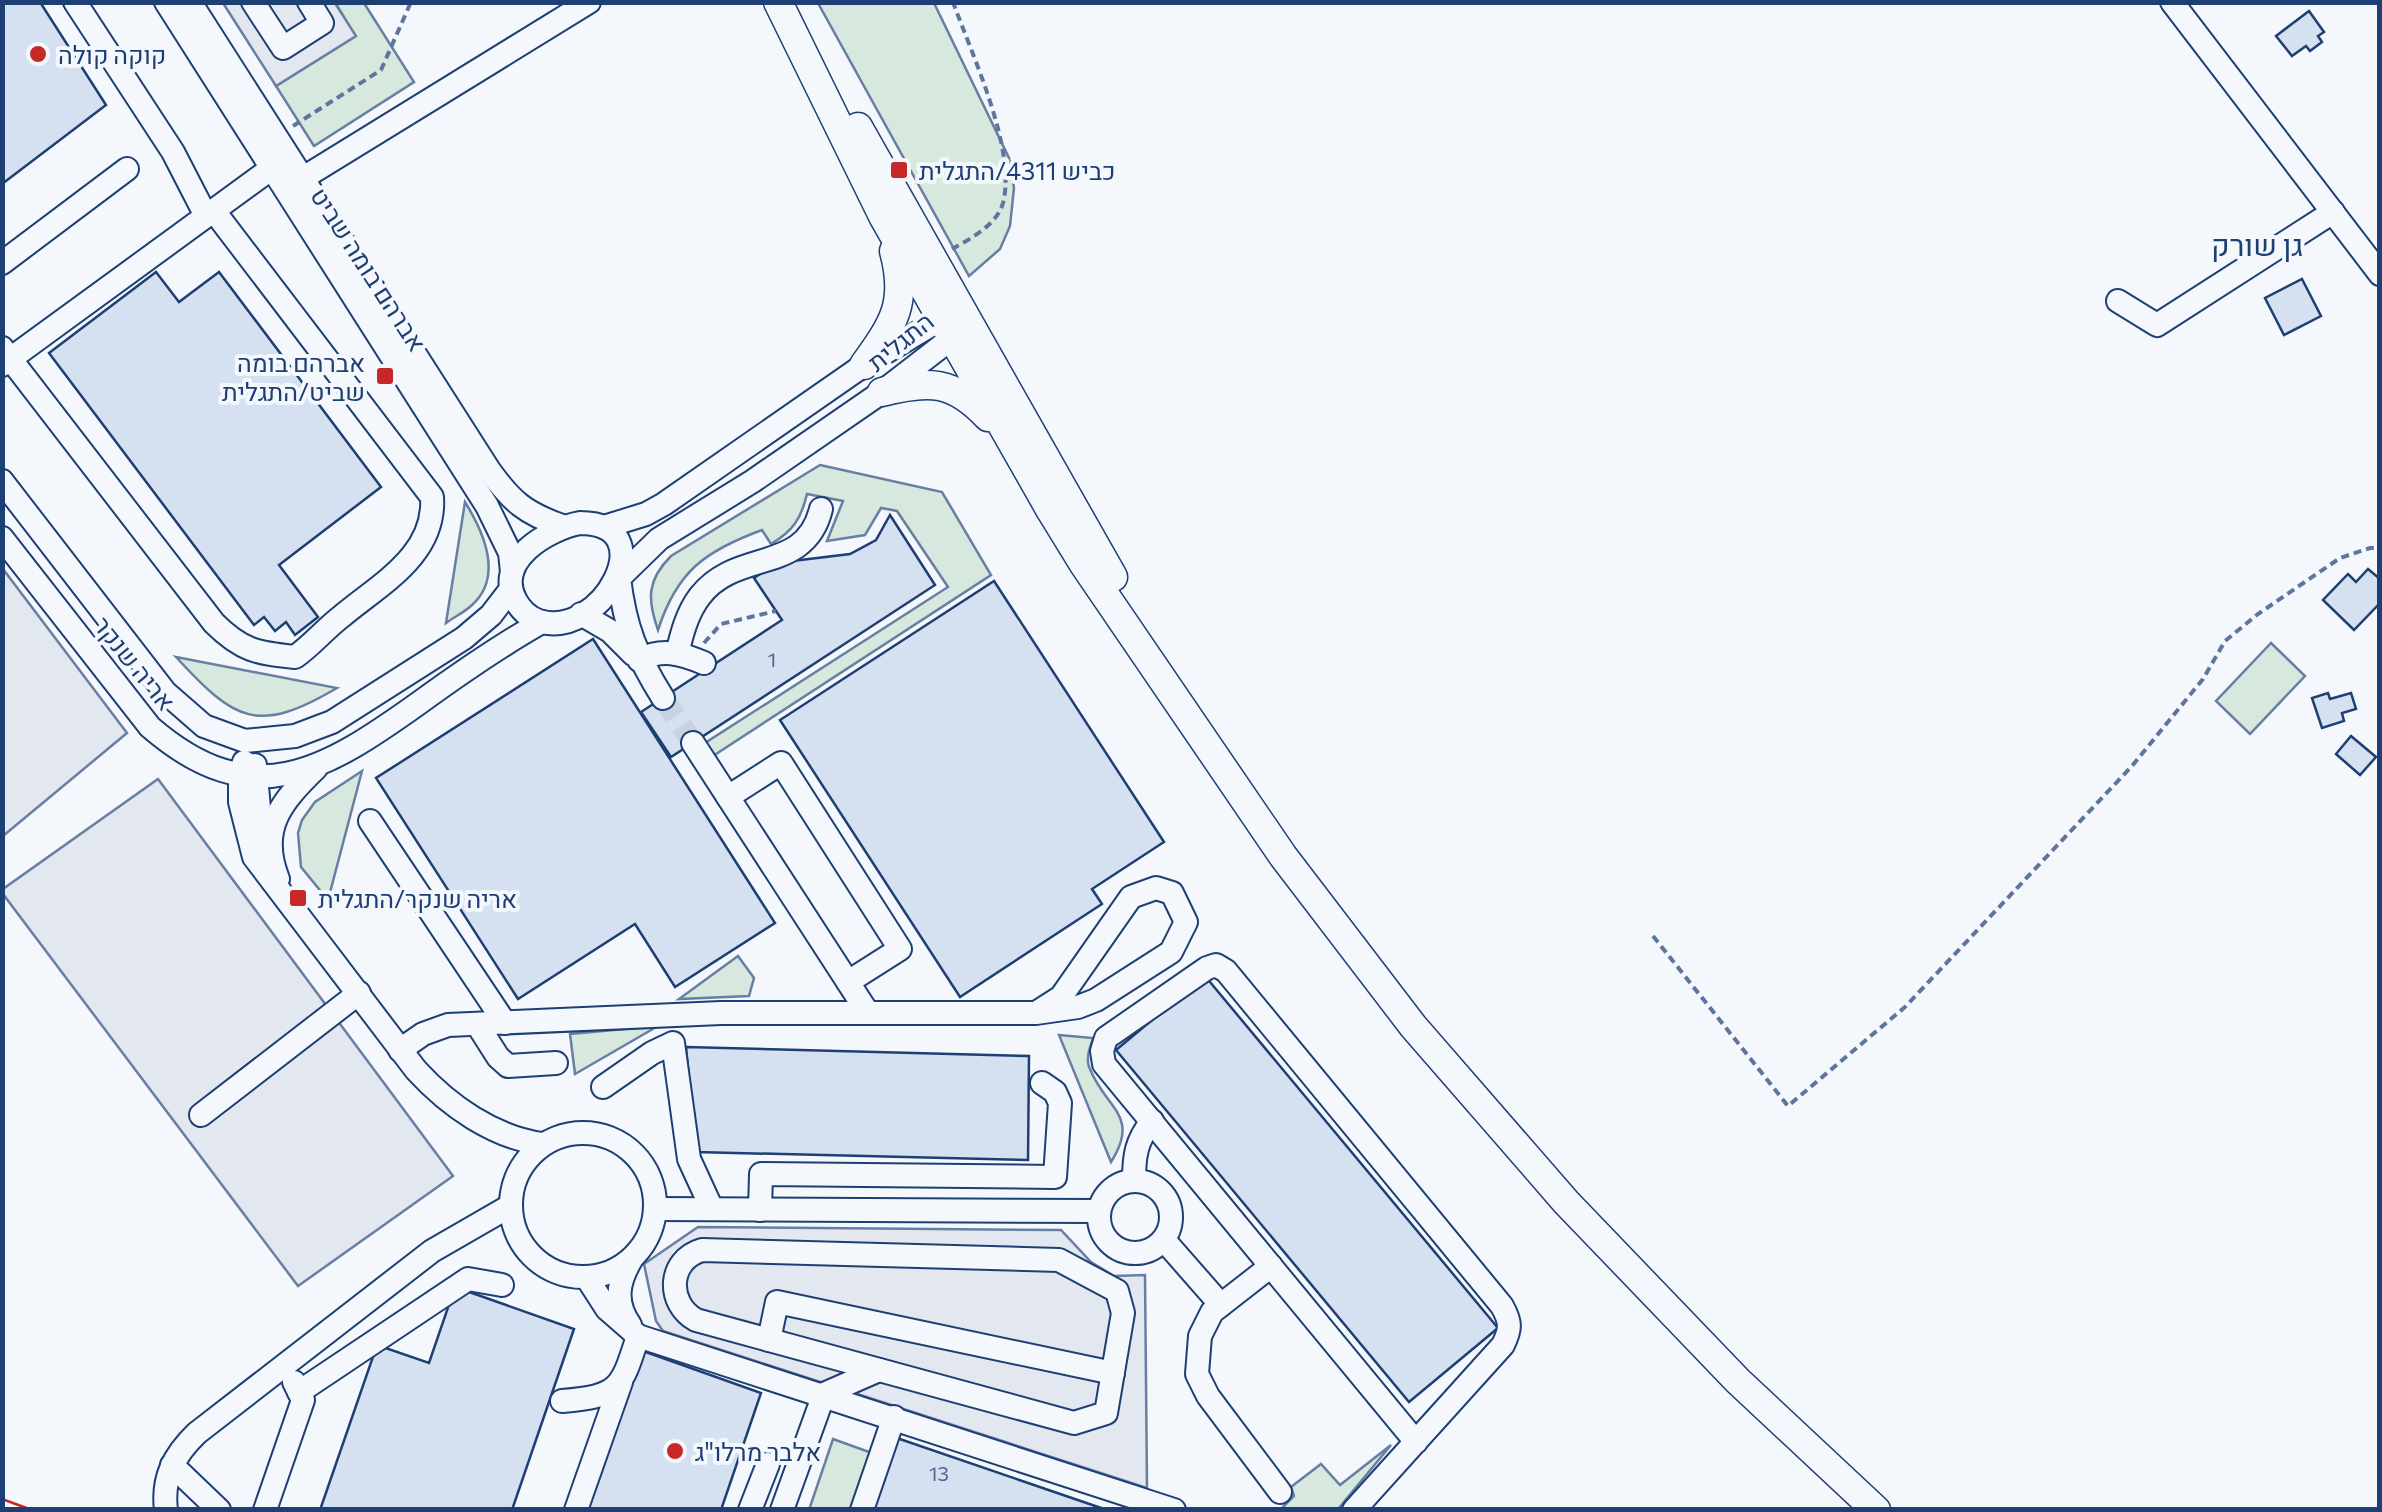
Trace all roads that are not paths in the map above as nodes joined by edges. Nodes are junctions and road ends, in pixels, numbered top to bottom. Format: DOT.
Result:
graph roads {
  1 [pos="75,2"];
  2 [pos="166,2"];
  3 [pos="190,2"];
  4 [pos="253,2"];
  5 [pos="309,2"];
  6 [pos="588,2"];
  7 [pos="778,2"];
  8 [pos="787,2"];
  9 [pos="2172,2"];
  10 [pos="272,168"];
  11 [pos="128,169"];
  12 [pos="302,178"];
  13 [pos="2333,212"];
  14 [pos="210,214"];
  15 [pos="883,216"];
  16 [pos="2,263"];
  17 [pos="2380,274"];
  18 [pos="2118,301"];
  19 [pos="953,325"];
  20 [pos="6,357"];
  21 [pos="864,364"];
  22 [pos="882,392"];
  23 [pos="1009,439"];
  24 [pos="2,481"];
  25 [pos="821,510"];
  26 [pos="562,526"];
  27 [pos="604,527"];
  28 [pos="2,538"];
  29 [pos="618,578"];
  30 [pos="512,580"];
  31 [pos="581,614"];
  32 [pos="542,622"];
  33 [pos="639,660"];
  34 [pos="662,698"];
  35 [pos="253,742"];
  36 [pos="693,743"];
  37 [pos="317,766"];
  38 [pos="248,775"];
  39 [pos="728,798"];
  40 [pos="370,821"];
  41 [pos="1260,823"];
  42 [pos="268,853"];
  43 [pos="285,896"];
  44 [pos="848,982"];
  45 [pos="359,993"];
  46 [pos="868,1013"];
  47 [pos="1036,1013"];
  48 [pos="504,1023"];
  49 [pos="477,1024"];
  50 [pos="400,1050"];
  51 [pos="556,1063"];
  52 [pos="1042,1083"];
  53 [pos="603,1087"];
  54 [pos="201,1115"];
  55 [pos="1152,1122"];
  56 [pos="495,1130"];
  57 [pos="542,1144"];
  58 [pos="518,1171"];
  59 [pos="1134,1181"];
  60 [pos="510,1206"];
  61 [pos="654,1210"];
  62 [pos="712,1210"];
  63 [pos="760,1210"];
  64 [pos="1099,1211"];
  65 [pos="470,1231"];
  66 [pos="1164,1240"];
  67 [pos="524,1247"];
  68 [pos="631,1260"];
  69 [pos="1271,1266"];
  70 [pos="587,1278"];
  71 [pos="502,1285"];
  72 [pos="1221,1305"];
  73 [pos="638,1336"];
  74 [pos="769,1340"];
  75 [pos="284,1366"];
  76 [pos="879,1370"];
  77 [pos="1113,1373"];
  78 [pos="621,1382"];
  79 [pos="299,1392"];
  80 [pos="824,1394"];
  81 [pos="562,1401"];
  82 [pos="894,1417"];
  83 [pos="1416,1442"];
  84 [pos="768,1464"];
  85 [pos="172,1465"];
  86 [pos="1280,1492"];
  87 [pos="166,1510"];
  88 [pos="219,1510"];
  89 [pos="265,1510"];
  90 [pos="576,1510"];
  91 [pos="750,1510"];
  92 [pos="782,1510"];
  93 [pos="862,1510"];
  94 [pos="1174,1510"];
  95 [pos="1354,1510"];
  96 [pos="1876,1510"];
  1 -- 14 [label="street"];
  2 -- 10 [label="street, אברהם בומה שביט"];
  3 -- 12 [label="street, אברהם בומה שביט"];
  4 -- 5 [label="street"];
  6 -- 12 [label="street"];
  7 -- 15 [label="main road"];
  8 -- 19 [label="main road"];
  9 -- 13 [label="street"];
  10 -- 14 [label="street"];
  10 -- 30 [label="street, אברהם בומה שביט"];
  11 -- 16 [label="street"];
  12 -- 26 [label="street, אברהם בומה שביט"];
  13 -- 17 [label="street"];
  13 -- 18 [label="street"];
  14 -- 20 [label="street"];
  14 -- 20 [label="street"];
  15 -- 19 [label="main road"];
  15 -- 21 [label="main road"];
  19 -- 21 [label="street, התגלית"];
  19 -- 22 [label="street, התגלית"];
  19 -- 23 [label="main road"];
  19 -- 41 [label="main road"];
  21 -- 27 [label="street, התגלית"];
  22 -- 23 [label="main road"];
  22 -- 29 [label="street, התגלית"];
  23 -- 41 [label="main road"];
  24 -- 35 [label="street, אריה שנקר"];
  25 -- 33 [label="street"];
  26 -- 27 [label="street"];
  26 -- 30 [label="street"];
  27 -- 29 [label="street"];
  28 -- 38 [label="street, אריה שנקר"];
  29 -- 31 [label="street"];
  29 -- 33 [label="street"];
  30 -- 32 [label="street"];
  30 -- 35 [label="street"];
  31 -- 32 [label="street"];
  31 -- 33 [label="street"];
  32 -- 37 [label="street"];
  33 -- 34 [label="street"];
  35 -- 38 [label="street"];
  36 -- 39 [label="street"];
  37 -- 38 [label="street, אריה שנקר"];
  37 -- 42 [label="street"];
  38 -- 42 [label="street"];
  38 -- 43 [label="street"];
  39 -- 44 [label="street"];
  39 -- 44 [label="street"];
  40 -- 48 [label="street"];
  41 -- 96 [label="main road"];
  42 -- 43 [label="street"];
  43 -- 45 [label="street"];
  44 -- 46 [label="street"];
  45 -- 50 [label="street"];
  45 -- 54 [label="street"];
  46 -- 47 [label="street"];
  46 -- 48 [label="street"];
  47 -- 47 [label="street"];
  48 -- 49 [label="street"];
  49 -- 50 [label="street"];
  49 -- 51 [label="street"];
  50 -- 56 [label="street"];
  52 -- 63 [label="street"];
  53 -- 62 [label="street"];
  55 -- 59 [label="street"];
  55 -- 69 [label="street"];
  55 -- 83 [label="street"];
  56 -- 57 [label="street"];
  56 -- 58 [label="street"];
  57 -- 58 [label="street"];
  57 -- 61 [label="street"];
  58 -- 60 [label="street"];
  59 -- 64 [label="street"];
  59 -- 66 [label="street"];
  60 -- 65 [label="street"];
  60 -- 67 [label="street"];
  61 -- 62 [label="street"];
  61 -- 68 [label="street"];
  62 -- 63 [label="street"];
  63 -- 64 [label="street"];
  64 -- 66 [label="street"];
  65 -- 67 [label="street"];
  65 -- 75 [label="street"];
  66 -- 72 [label="street"];
  67 -- 70 [label="street"];
  68 -- 70 [label="street"];
  68 -- 73 [label="street"];
  69 -- 72 [label="street"];
  69 -- 83 [label="street"];
  70 -- 73 [label="street"];
  71 -- 79 [label="street"];
  72 -- 86 [label="street"];
  73 -- 78 [label="street"];
  73 -- 80 [label="street"];
  74 -- 76 [label="street"];
  74 -- 77 [label="street"];
  74 -- 77 [label="street"];
  75 -- 79 [label="street"];
  75 -- 85 [label="street"];
  76 -- 77 [label="street"];
  76 -- 80 [label="street"];
  78 -- 81 [label="street"];
  78 -- 90 [label="street"];
  79 -- 89 [label="street"];
  80 -- 82 [label="street"];
  80 -- 92 [label="street"];
  82 -- 93 [label="street"];
  82 -- 94 [label="street"];
  83 -- 95 [label="street"];
  84 -- 91 [label="street"];
  85 -- 87 [label="street"];
  85 -- 88 [label="street"];
}
